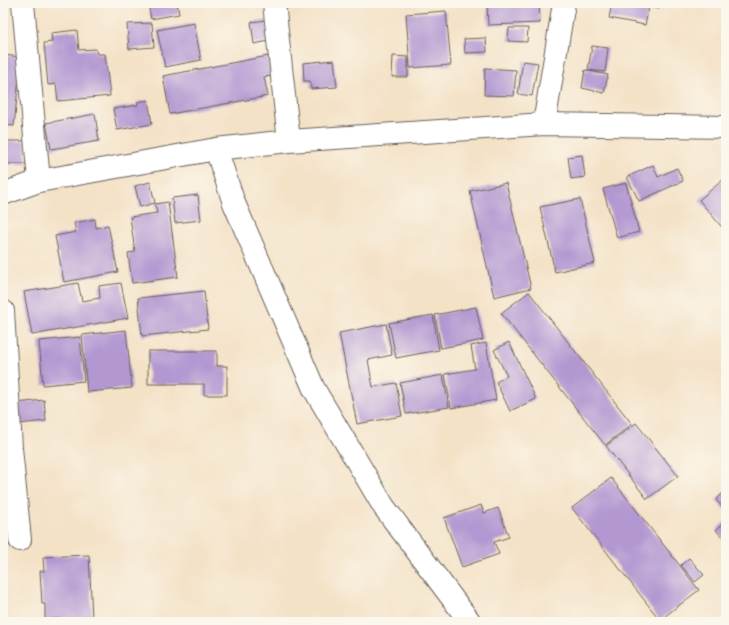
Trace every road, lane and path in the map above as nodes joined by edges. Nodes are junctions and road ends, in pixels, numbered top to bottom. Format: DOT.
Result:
graph roads {
  1 [pos="22,3"];
  2 [pos="274,3"];
  3 [pos="564,3"];
  4 [pos="544,124"];
  5 [pos="726,127"];
  6 [pos="289,142"];
  7 [pos="216,150"];
  8 [pos="39,181"];
  9 [pos="3,194"];
  10 [pos="3,311"];
  11 [pos="20,540"];
  12 [pos="470,622"];
  1 -- 8 [label="street"];
  2 -- 6 [label="street"];
  3 -- 4 [label="street"];
  4 -- 5 [label="street"];
  4 -- 6 [label="street"];
  6 -- 7 [label="street"];
  7 -- 8 [label="street"];
  7 -- 12 [label="street"];
  8 -- 9 [label="street"];
  10 -- 11 [label="street"];
}
